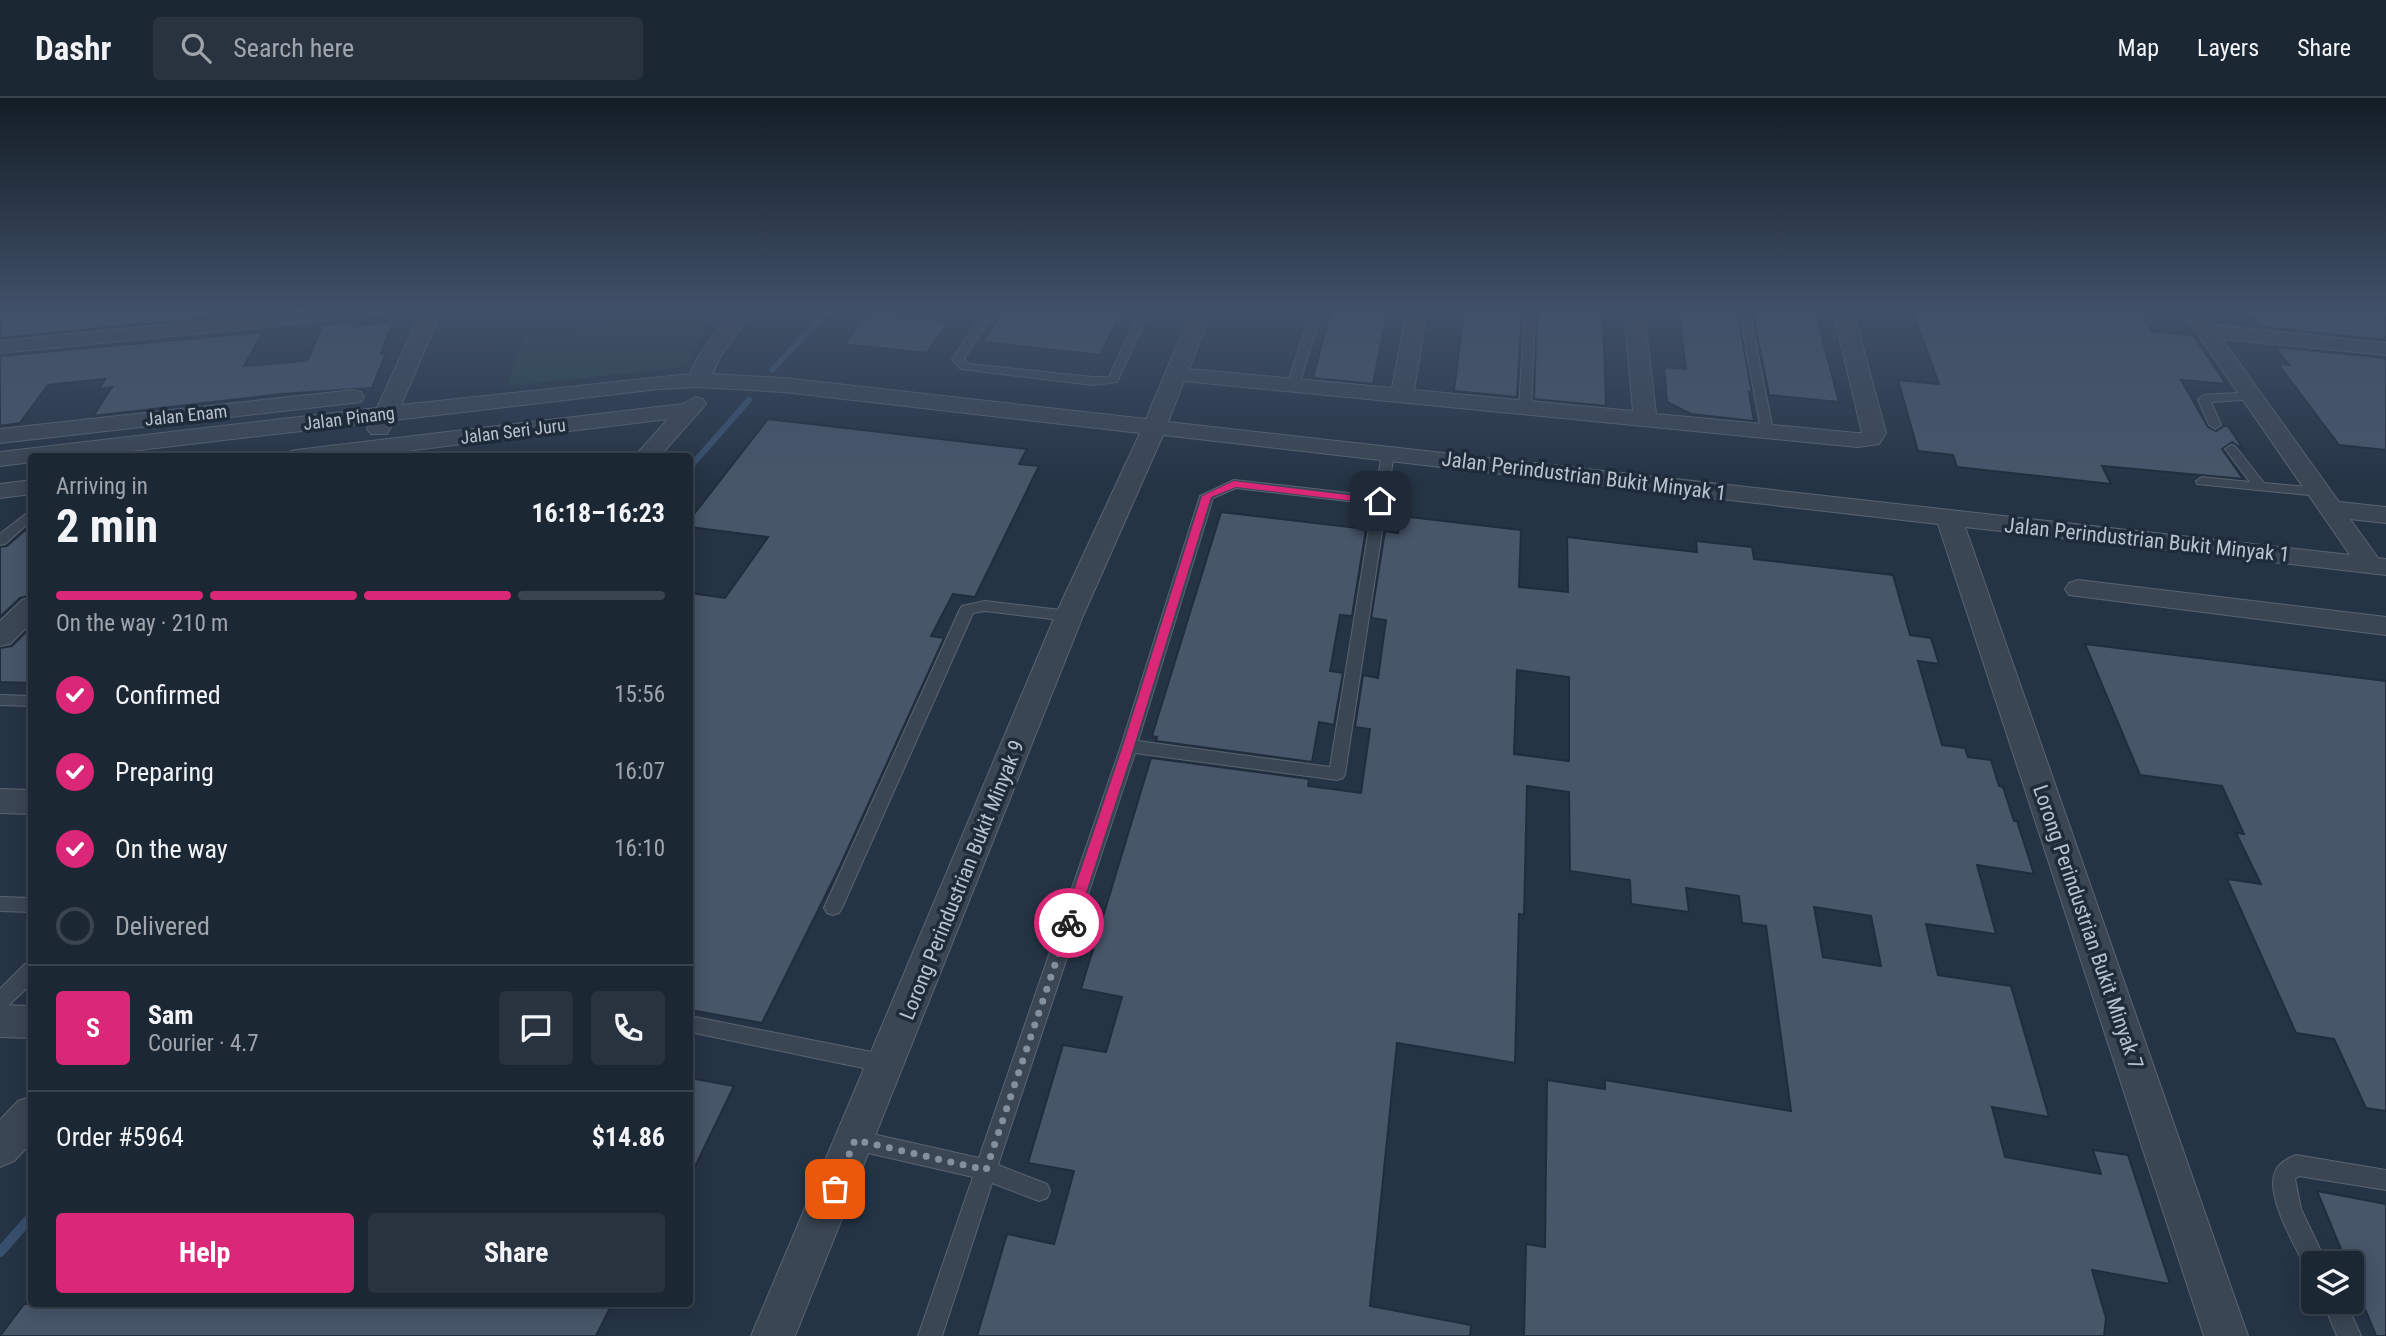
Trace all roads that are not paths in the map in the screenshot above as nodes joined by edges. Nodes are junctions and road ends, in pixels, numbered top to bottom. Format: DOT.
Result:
graph roads {
  1 [pos="406,368"];
  2 [pos="708,368"];
  3 [pos="972,368"];
  4 [pos="1119,368"];
  5 [pos="1178,368"];
  6 [pos="1299,368"];
  7 [pos="1407,368"];
  8 [pos="1527,368"];
  9 [pos="1640,368"];
  10 [pos="1755,368"];
  11 [pos="1858,368"];
  12 [pos="2232,368"];
  13 [pos="1175,374"];
  14 [pos="707,381"];
  15 [pos="1293,385"];
  16 [pos="395,392"];
  17 [pos="1402,396"];
  18 [pos="2252,396"];
  19 [pos="1525,407"];
  20 [pos="689,410"];
  21 [pos="385,414"];
  22 [pos="1645,418"];
  23 [pos="2215,425"];
  24 [pos="1155,426"];
  25 [pos="1767,430"];
  26 [pos="0,436"];
  27 [pos="2231,449"];
  28 [pos="367,452"];
  29 [pos="51,453"];
  30 [pos="650,453"];
  31 [pos="1388,453"];
  32 [pos="28,456"];
  33 [pos="0,459"];
  34 [pos="2202,481"];
  35 [pos="2259,485"];
  36 [pos="28,488"];
  37 [pos="0,491"];
  38 [pos="2325,500"];
  39 [pos="1380,501"];
  40 [pos="2386,514"];
  41 [pos="28,516"];
  42 [pos="1949,519"];
  43 [pos="0,541"];
  44 [pos="2378,566"];
  45 [pos="2078,589"];
  46 [pos="28,610"];
  47 [pos="1069,616"];
  48 [pos="2386,626"];
  49 [pos="0,637"];
  50 [pos="0,700"];
  51 [pos="28,701"];
  52 [pos="1129,746"];
  53 [pos="0,801"];
  54 [pos="28,802"];
  55 [pos="0,904"];
  56 [pos="28,905"];
  57 [pos="833,908"];
  58 [pos="28,974"];
  59 [pos="0,1001"];
  60 [pos="0,1021"];
  61 [pos="28,1022"];
  62 [pos="693,1025"];
  63 [pos="887,1064"];
  64 [pos="28,1118"];
  65 [pos="855,1140"];
  66 [pos="0,1148"];
  67 [pos="986,1170"];
  68 [pos="2386,1181"];
  69 [pos="1039,1191"];
  70 [pos="2310,1251"];
  71 [pos="2340,1314"];
  72 [pos="773,1336"];
  73 [pos="930,1336"];
  74 [pos="2226,1336"];
  75 [pos="2350,1336"];
  1 -- 16 [label="street"];
  2 -- 14 [label="street"];
  3 -- 4 [label="lane"];
  5 -- 13 [label="street, Lorong Perindustrian Bukit Minyak 9"];
  6 -- 15 [label="lane"];
  7 -- 17 [label="street"];
  8 -- 19 [label="lane"];
  9 -- 22 [label="street"];
  10 -- 25 [label="lane"];
  11 -- 25 [label="street"];
  12 -- 18 [label="street"];
  13 -- 15 [label="street"];
  13 -- 24 [label="street, Lorong Perindustrian Bukit Minyak 9"];
  14 -- 20 [label="street"];
  14 -- 21 [label="street, Jalan Pinang"];
  14 -- 24 [label="street, Jalan Perindustrian Bukit Minyak 1"];
  15 -- 17 [label="street"];
  16 -- 21 [label="street"];
  16 -- 26 [label="street, Jalan Enam"];
  17 -- 19 [label="street"];
  18 -- 23 [label="lane"];
  18 -- 38 [label="street"];
  19 -- 22 [label="street"];
  20 -- 28 [label="street, Jalan Seri Juru"];
  20 -- 30 [label="street"];
  21 -- 28 [label="street"];
  21 -- 29 [label="street, Jalan Pinang"];
  22 -- 25 [label="street"];
  24 -- 31 [label="street, Jalan Perindustrian Bukit Minyak 1"];
  24 -- 47 [label="street, Lorong Perindustrian Bukit Minyak 9"];
  27 -- 35 [label="lane"];
  31 -- 39 [label="lane"];
  31 -- 42 [label="street, Jalan Perindustrian Bukit Minyak 1"];
  32 -- 33 [label="street, Jalan Pinang"];
  34 -- 35 [label="lane"];
  35 -- 38 [label="lane"];
  36 -- 37 [label="street"];
  38 -- 40 [label="street"];
  38 -- 44 [label="street"];
  39 -- 52 [label="lane"];
  39 -- 52 [label="lane"];
  41 -- 43 [label="lane"];
  42 -- 44 [label="street, Jalan Perindustrian Bukit Minyak 1"];
  42 -- 74 [label="street, Lorong Perindustrian Bukit Minyak 7"];
  45 -- 48 [label="street"];
  46 -- 49 [label="street"];
  47 -- 57 [label="lane"];
  47 -- 63 [label="street, Lorong Perindustrian Bukit Minyak 9"];
  50 -- 51 [label="lane"];
  52 -- 67 [label="lane"];
  53 -- 54 [label="street"];
  55 -- 56 [label="lane"];
  58 -- 59 [label="lane"];
  60 -- 61 [label="street"];
  62 -- 63 [label="lane"];
  63 -- 65 [label="street, Lorong Perindustrian Bukit Minyak 9"];
  64 -- 66 [label="street"];
  65 -- 67 [label="lane"];
  65 -- 72 [label="street, Lorong Perindustrian Bukit Minyak 9"];
  67 -- 69 [label="lane"];
  67 -- 73 [label="lane"];
  68 -- 70 [label="lane"];
  71 -- 75 [label="lane"];
}
